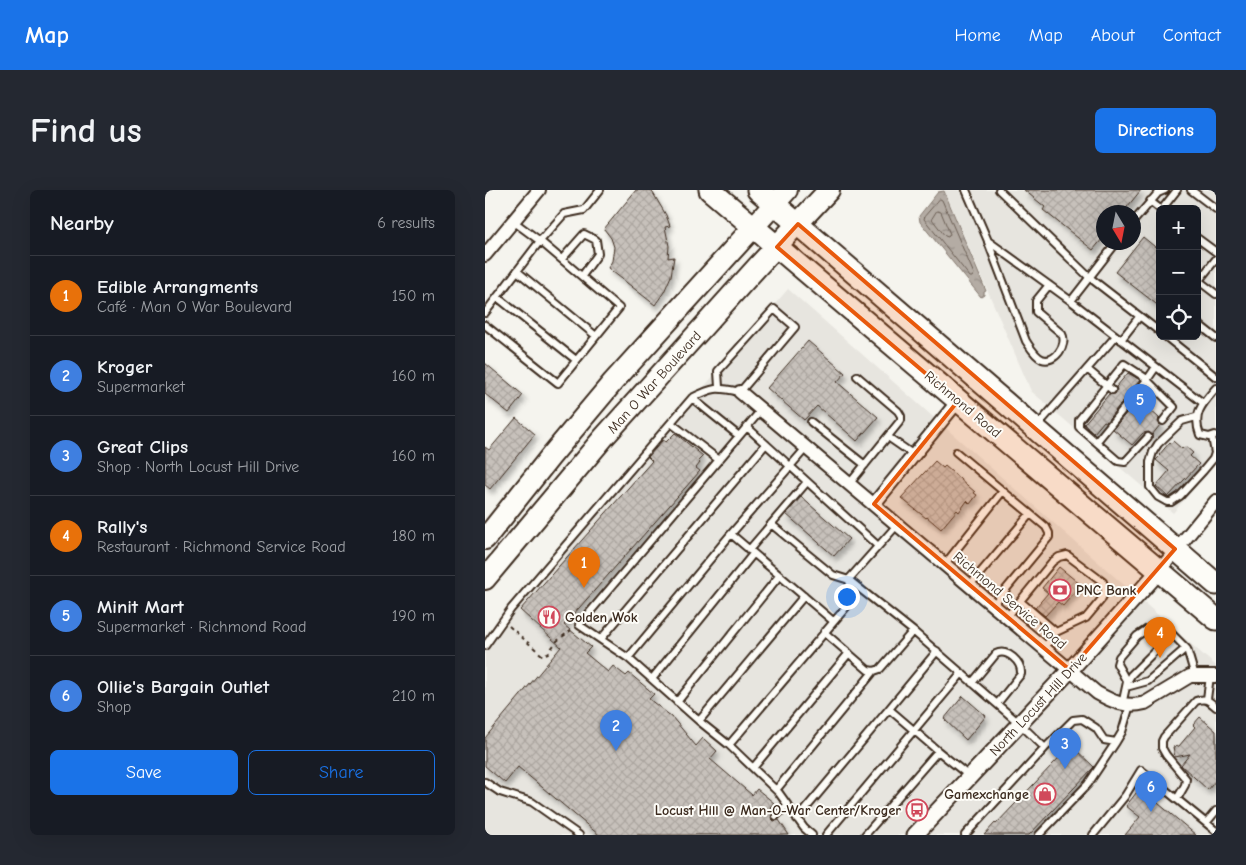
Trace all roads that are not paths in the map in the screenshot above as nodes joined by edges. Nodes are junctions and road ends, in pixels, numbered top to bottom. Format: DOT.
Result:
graph roads {
  1 [pos="539,190"];
  2 [pos="600,190"];
  3 [pos="709,190"];
  4 [pos="758,190"];
  5 [pos="829,190"];
  6 [pos="966,190"];
  7 [pos="999,190"];
  8 [pos="1165,190"];
  9 [pos="1177,190"];
  10 [pos="1191,190"];
  11 [pos="781,197"];
  12 [pos="1150,201"];
  13 [pos="1156,205"];
  14 [pos="1164,205"];
  15 [pos="1216,210"];
  16 [pos="1141,212"];
  17 [pos="513,221"];
  18 [pos="798,224"];
  19 [pos="754,228"];
  20 [pos="540,241"];
  21 [pos="988,241"];
  22 [pos="1201,241"];
  23 [pos="777,247"];
  24 [pos="487,249"];
  25 [pos="1111,250"];
  26 [pos="1216,252"];
  27 [pos="561,259"];
  28 [pos="1216,259"];
  29 [pos="517,271"];
  30 [pos="582,276"];
  31 [pos="1089,277"];
  32 [pos="1201,278"];
  33 [pos="1201,284"];
  34 [pos="1049,285"];
  35 [pos="1216,294"];
  36 [pos="497,297"];
  37 [pos="1071,301"];
  38 [pos="485,313"];
  39 [pos="1139,317"];
  40 [pos="485,325"];
  41 [pos="1201,326"];
  42 [pos="1156,328"];
  43 [pos="596,336"];
  44 [pos="1118,338"];
  45 [pos="1216,338"];
  46 [pos="1170,340"];
  47 [pos="576,360"];
  48 [pos="1156,367"];
  49 [pos="1087,369"];
  50 [pos="1114,375"];
  51 [pos="857,376"];
  52 [pos="1216,378"];
  53 [pos="1121,380"];
  54 [pos="1147,380"];
  55 [pos="1105,385"];
  56 [pos="719,387"];
  57 [pos="1216,388"];
  58 [pos="1112,390"];
  59 [pos="740,392"];
  60 [pos="692,398"];
  61 [pos="1096,398"];
  62 [pos="958,400"];
  63 [pos="1102,403"];
  64 [pos="1203,403"];
  65 [pos="762,408"];
  66 [pos="1197,417"];
  67 [pos="1163,421"];
  68 [pos="811,422"];
  69 [pos="671,423"];
  70 [pos="747,427"];
  71 [pos="1035,428"];
  72 [pos="1214,435"];
  73 [pos="739,436"];
  74 [pos="888,437"];
  75 [pos="1148,437"];
  76 [pos="1097,441"];
  77 [pos="766,444"];
  78 [pos="807,447"];
  79 [pos="956,452"];
  80 [pos="914,455"];
  81 [pos="719,460"];
  82 [pos="865,465"];
  83 [pos="790,467"];
  84 [pos="807,482"];
  85 [pos="850,483"];
  86 [pos="1003,491"];
  87 [pos="1216,501"];
  88 [pos="874,504"];
  89 [pos="1030,514"];
  90 [pos="771,524"];
  91 [pos="898,524"];
  92 [pos="731,534"];
  93 [pos="485,539"];
  94 [pos="877,546"];
  95 [pos="1175,549"];
  96 [pos="751,552"];
  97 [pos="945,564"];
  98 [pos="1159,571"];
  99 [pos="779,576"];
  100 [pos="485,579"];
  101 [pos="849,580"];
  102 [pos="1216,584"];
  103 [pos="970,585"];
  104 [pos="804,596"];
  105 [pos="1020,601"];
  106 [pos="993,605"];
  107 [pos="1007,617"];
  108 [pos="1216,619"];
  109 [pos="833,621"];
  110 [pos="913,631"];
  111 [pos="824,632"];
  112 [pos="1056,632"];
  113 [pos="1172,634"];
  114 [pos="601,638"];
  115 [pos="485,646"];
  116 [pos="1044,648"];
  117 [pos="1186,648"];
  118 [pos="937,651"];
  119 [pos="849,653"];
  120 [pos="628,658"];
  121 [pos="1070,670"];
  122 [pos="874,671"];
  123 [pos="962,673"];
  124 [pos="1195,676"];
  125 [pos="1213,676"];
  126 [pos="652,679"];
  127 [pos="973,682"];
  128 [pos="1126,685"];
  129 [pos="1207,699"];
  130 [pos="677,702"];
  131 [pos="997,704"];
  132 [pos="1126,705"];
  133 [pos="1216,707"];
  134 [pos="889,709"];
  135 [pos="699,721"];
  136 [pos="1020,724"];
  137 [pos="915,731"];
  138 [pos="1115,742"];
  139 [pos="729,745"];
  140 [pos="1045,748"];
  141 [pos="938,751"];
  142 [pos="753,768"];
  143 [pos="970,777"];
  144 [pos="485,782"];
  145 [pos="776,790"];
  146 [pos="1177,799"];
  147 [pos="787,805"];
  148 [pos="1216,811"];
  149 [pos="776,816"];
  150 [pos="797,819"];
  151 [pos="1206,823"];
  152 [pos="1216,831"];
  153 [pos="579,835"];
  154 [pos="812,835"];
  155 [pos="826,835"];
  156 [pos="865,835"];
  157 [pos="915,835"];
  158 [pos="965,835"];
  159 [pos="1039,835"];
  160 [pos="1093,835"];
  1 -- 17 [label="street"];
  2 -- 20 [label="lane"];
  3 -- 19 [label="highway, Richmond Road"];
  4 -- 11 [label="highway, Richmond Road"];
  5 -- 18 [label="main road, Man O War Boulevard"];
  6 -- 21 [label="lane"];
  7 -- 31 [label="lane"];
  8 -- 12 [label="lane"];
  9 -- 14 [label="lane"];
  10 -- 15 [label="lane"];
  11 -- 18 [label="highway, Richmond Road"];
  11 -- 19 [label="main road"];
  12 -- 13 [label="lane"];
  12 -- 16 [label="lane"];
  17 -- 20 [label="lane"];
  17 -- 24 [label="street"];
  18 -- 23 [label="main road, Man O War Boulevard"];
  18 -- 71 [label="highway, Richmond Road"];
  19 -- 23 [label="highway, Richmond Road"];
  19 -- 93 [label="main road"];
  20 -- 27 [label="lane"];
  20 -- 29 [label="lane"];
  21 -- 34 [label="lane"];
  21 -- 34 [label="lane"];
  22 -- 26 [label="lane"];
  23 -- 62 [label="highway, Richmond Road"];
  23 -- 100 [label="main road, Man O War Boulevard"];
  25 -- 31 [label="lane"];
  27 -- 30 [label="lane"];
  27 -- 30 [label="lane"];
  28 -- 32 [label="lane"];
  29 -- 36 [label="lane"];
  29 -- 43 [label="lane"];
  30 -- 43 [label="lane"];
  31 -- 37 [label="lane"];
  31 -- 39 [label="lane"];
  33 -- 35 [label="lane"];
  34 -- 37 [label="lane"];
  36 -- 38 [label="lane"];
  36 -- 47 [label="lane"];
  37 -- 44 [label="lane"];
  39 -- 42 [label="lane"];
  39 -- 44 [label="lane"];
  40 -- 47 [label="lane"];
  41 -- 45 [label="lane"];
  43 -- 47 [label="lane"];
  44 -- 48 [label="lane"];
  44 -- 49 [label="lane"];
  46 -- 52 [label="lane"];
  48 -- 54 [label="lane"];
  48 -- 64 [label="lane"];
  49 -- 55 [label="lane"];
  49 -- 71 [label="lane"];
  50 -- 53 [label="lane"];
  50 -- 54 [label="lane"];
  50 -- 55 [label="lane"];
  51 -- 74 [label="lane"];
  54 -- 67 [label="lane"];
  54 -- 76 [label="lane"];
  55 -- 58 [label="lane"];
  55 -- 61 [label="lane"];
  56 -- 59 [label="lane"];
  56 -- 59 [label="lane"];
  56 -- 60 [label="lane"];
  57 -- 64 [label="lane"];
  59 -- 65 [label="street, Richmond Service Road"];
  60 -- 69 [label="lane"];
  60 -- 73 [label="lane"];
  61 -- 63 [label="lane"];
  61 -- 76 [label="lane"];
  62 -- 80 [label="street"];
  62 -- 98 [label="highway, Richmond Road"];
  64 -- 66 [label="lane"];
  65 -- 70 [label="lane"];
  65 -- 78 [label="street, Richmond Service Road"];
  66 -- 72 [label="lane"];
  66 -- 72 [label="lane"];
  68 -- 82 [label="lane"];
  69 -- 81 [label="lane"];
  69 -- 115 [label="lane"];
  70 -- 73 [label="lane"];
  70 -- 77 [label="lane"];
  71 -- 95 [label="highway, Richmond Road"];
  73 -- 81 [label="lane"];
  74 -- 80 [label="lane"];
  74 -- 82 [label="lane"];
  75 -- 76 [label="lane"];
  77 -- 83 [label="lane"];
  77 -- 114 [label="lane"];
  78 -- 83 [label="lane"];
  78 -- 85 [label="street, Richmond Service Road"];
  79 -- 86 [label="lane"];
  80 -- 88 [label="street"];
  81 -- 114 [label="lane"];
  82 -- 85 [label="lane"];
  83 -- 84 [label="lane"];
  83 -- 92 [label="lane"];
  84 -- 90 [label="lane"];
  84 -- 94 [label="lane"];
  85 -- 88 [label="street, Richmond Service Road"];
  86 -- 89 [label="lane"];
  86 -- 97 [label="lane"];
  87 -- 95 [label="street"];
  88 -- 91 [label="street, Richmond Service Road"];
  89 -- 103 [label="lane"];
  89 -- 106 [label="lane"];
  90 -- 96 [label="lane"];
  90 -- 101 [label="lane"];
  91 -- 94 [label="lane"];
  91 -- 97 [label="street, Richmond Service Road"];
  92 -- 96 [label="lane"];
  92 -- 120 [label="lane"];
  94 -- 101 [label="lane"];
  95 -- 98 [label="street"];
  95 -- 102 [label="highway, Richmond Road"];
  96 -- 99 [label="lane"];
  96 -- 126 [label="lane"];
  97 -- 103 [label="street, Richmond Service Road"];
  98 -- 108 [label="highway, Richmond Road"];
  98 -- 121 [label="street, North Locust Hill Drive"];
  99 -- 104 [label="lane"];
  99 -- 130 [label="lane"];
  101 -- 109 [label="lane"];
  101 -- 110 [label="lane"];
  103 -- 106 [label="street, Richmond Service Road"];
  104 -- 109 [label="lane"];
  104 -- 135 [label="lane"];
  105 -- 107 [label="lane"];
  105 -- 112 [label="lane"];
  105 -- 112 [label="lane"];
  106 -- 107 [label="street, Richmond Service Road"];
  107 -- 116 [label="street, Richmond Service Road"];
  109 -- 111 [label="lane"];
  110 -- 118 [label="lane"];
  110 -- 122 [label="lane"];
  111 -- 119 [label="lane"];
  111 -- 139 [label="lane"];
  112 -- 116 [label="lane"];
  113 -- 117 [label="lane"];
  113 -- 128 [label="lane"];
  113 -- 128 [label="lane"];
  114 -- 120 [label="lane"];
  116 -- 121 [label="street, Richmond Service Road"];
  117 -- 124 [label="lane"];
  117 -- 128 [label="lane"];
  118 -- 123 [label="lane"];
  118 -- 134 [label="lane"];
  119 -- 122 [label="lane"];
  119 -- 142 [label="lane"];
  120 -- 126 [label="lane"];
  121 -- 132 [label="street, Richmond Service Road"];
  121 -- 136 [label="street, North Locust Hill Drive"];
  122 -- 145 [label="lane"];
  123 -- 127 [label="lane"];
  123 -- 137 [label="lane"];
  124 -- 125 [label="street"];
  124 -- 132 [label="street"];
  125 -- 129 [label="lane"];
  126 -- 130 [label="lane"];
  127 -- 131 [label="lane"];
  127 -- 131 [label="lane"];
  128 -- 132 [label="lane"];
  129 -- 133 [label="lane"];
  129 -- 146 [label="lane"];
  130 -- 135 [label="lane"];
  131 -- 136 [label="lane"];
  132 -- 138 [label="lane"];
  134 -- 137 [label="lane"];
  134 -- 150 [label="lane"];
  135 -- 139 [label="lane"];
  136 -- 140 [label="lane"];
  136 -- 143 [label="street, North Locust Hill Drive"];
  137 -- 141 [label="lane"];
  137 -- 155 [label="lane"];
  138 -- 140 [label="lane"];
  138 -- 159 [label="lane"];
  139 -- 142 [label="lane"];
  140 -- 158 [label="lane"];
  141 -- 143 [label="lane"];
  141 -- 156 [label="lane"];
  142 -- 145 [label="lane"];
  143 -- 157 [label="street, North Locust Hill Drive"];
  144 -- 153 [label="lane"];
  145 -- 147 [label="lane"];
  146 -- 151 [label="lane"];
  146 -- 160 [label="lane"];
  147 -- 149 [label="lane"];
  147 -- 150 [label="lane"];
  148 -- 151 [label="lane"];
  150 -- 154 [label="lane"];
  151 -- 152 [label="lane"];
}
